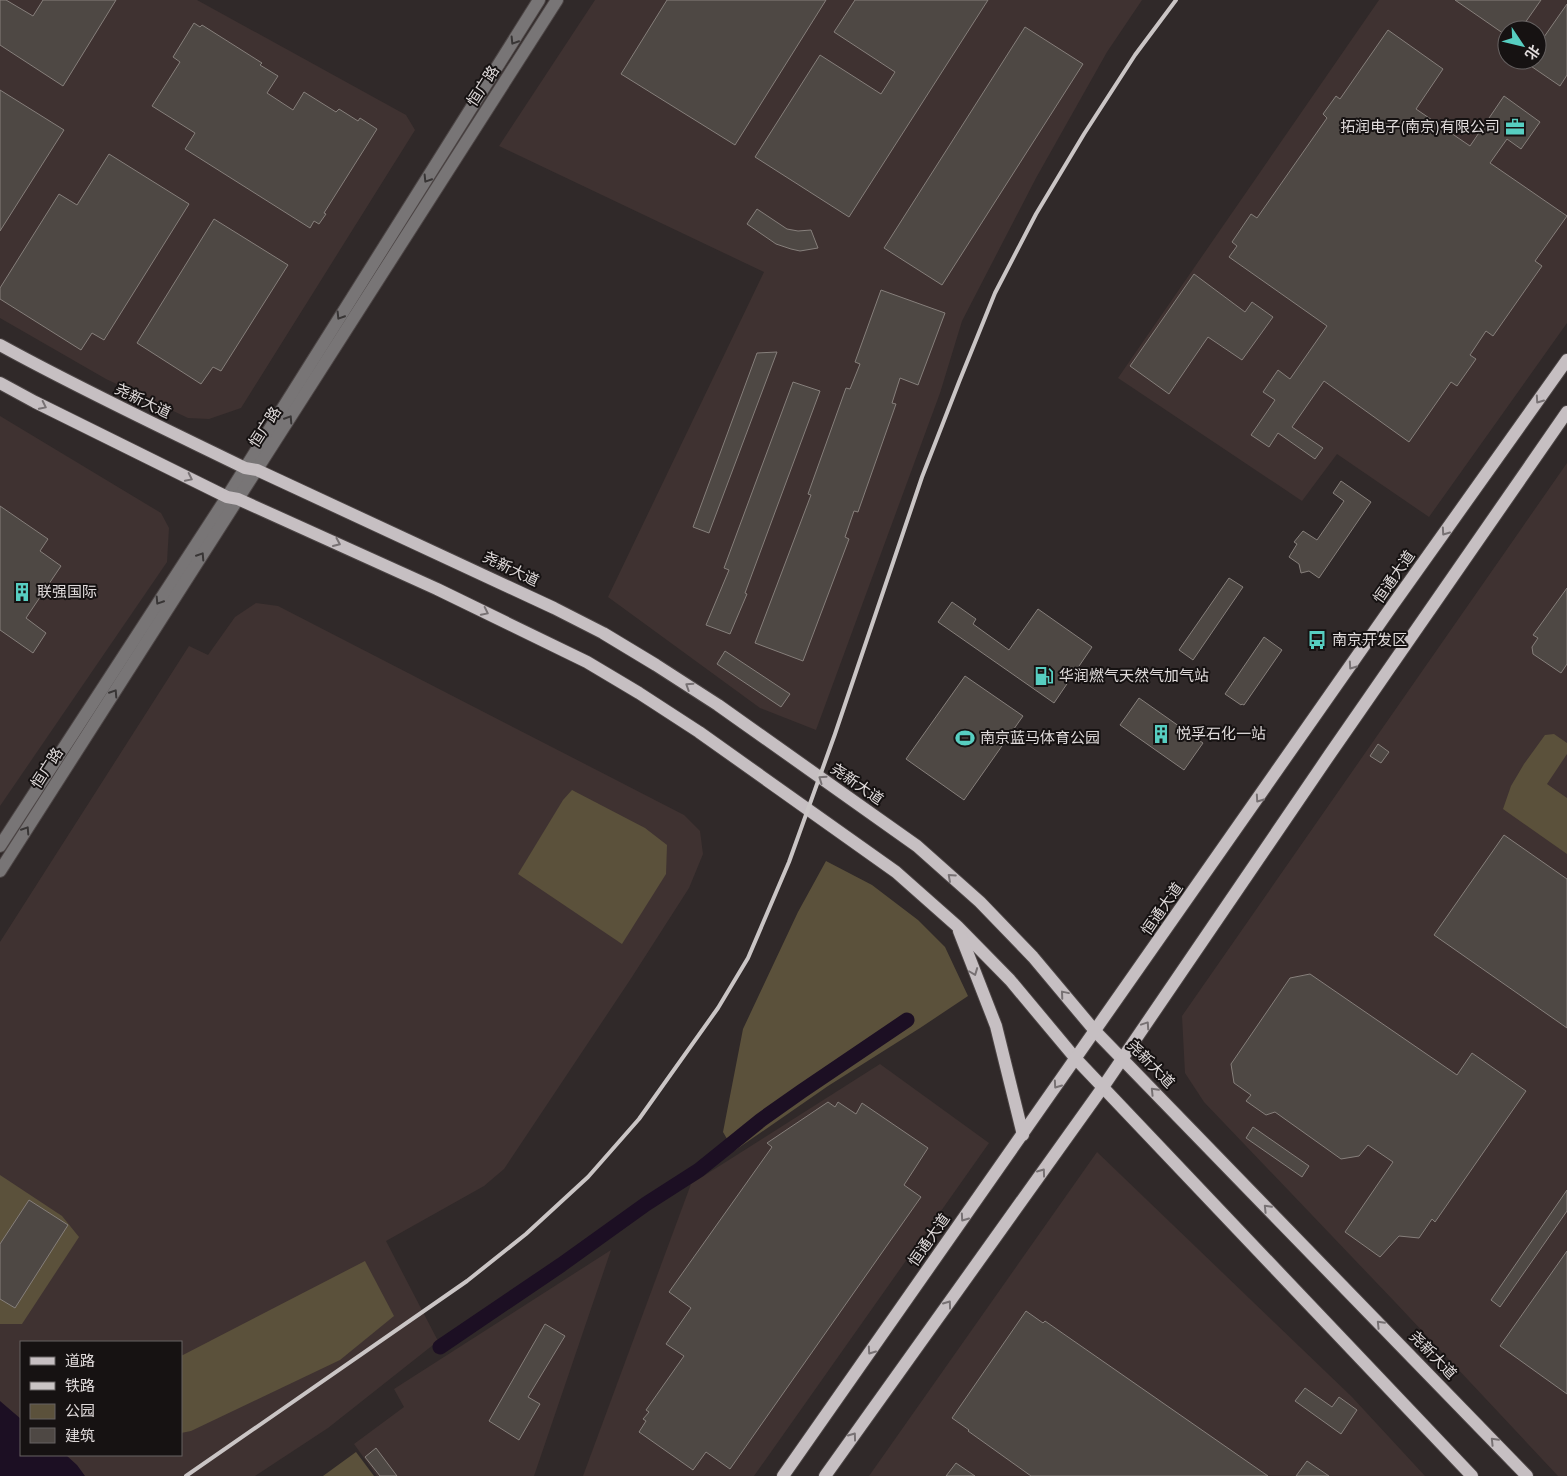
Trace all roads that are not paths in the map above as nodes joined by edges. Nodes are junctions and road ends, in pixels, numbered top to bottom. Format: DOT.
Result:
graph roads {
  1 [pos="540,0"];
  2 [pos="557,0"];
  3 [pos="0,345"];
  4 [pos="1567,360"];
  5 [pos="0,383"];
  6 [pos="1567,412"];
  7 [pos="251,469"];
  8 [pos="232,498"];
  9 [pos="0,846"];
  10 [pos="0,871"];
  11 [pos="957,926"];
  12 [pos="1096,1031"];
  13 [pos="1076,1059"];
  14 [pos="1123,1059"];
  15 [pos="1103,1087"];
  16 [pos="1023,1135"];
  17 [pos="783,1476"];
  18 [pos="825,1476"];
  19 [pos="1472,1476"];
  20 [pos="1528,1476"];
  1 -- 7 [label="street, 恒广路, one-way"];
  7 -- 2 [label="street, 恒广路, one-way"];
  3 -- 7 [label="main road, 尧新大道"];
  4 -- 12 [label="main road, 恒通大道, one-way"];
  5 -- 8 [label="main road, one-way"];
  14 -- 6 [label="main road, one-way"];
  7 -- 8 [label="street, 恒广路"];
  12 -- 7 [label="main road, 尧新大道, one-way"];
  8 -- 9 [label="street, 恒广路, one-way"];
  10 -- 8 [label="street, 恒广路, one-way"];
  8 -- 11 [label="main road, one-way"];
  11 -- 13 [label="main road"];
  11 -- 16 [label="main road, one-way"];
  12 -- 13 [label="main road, 恒通大道"];
  12 -- 14 [label="main road, 尧新大道"];
  13 -- 15 [label="main road"];
  13 -- 16 [label="main road, 恒通大道, one-way"];
  14 -- 15 [label="main road"];
  20 -- 14 [label="main road, 尧新大道, one-way"];
  18 -- 15 [label="main road, one-way"];
  15 -- 19 [label="main road"];
  16 -- 17 [label="main road, 恒通大道, one-way"];
}
